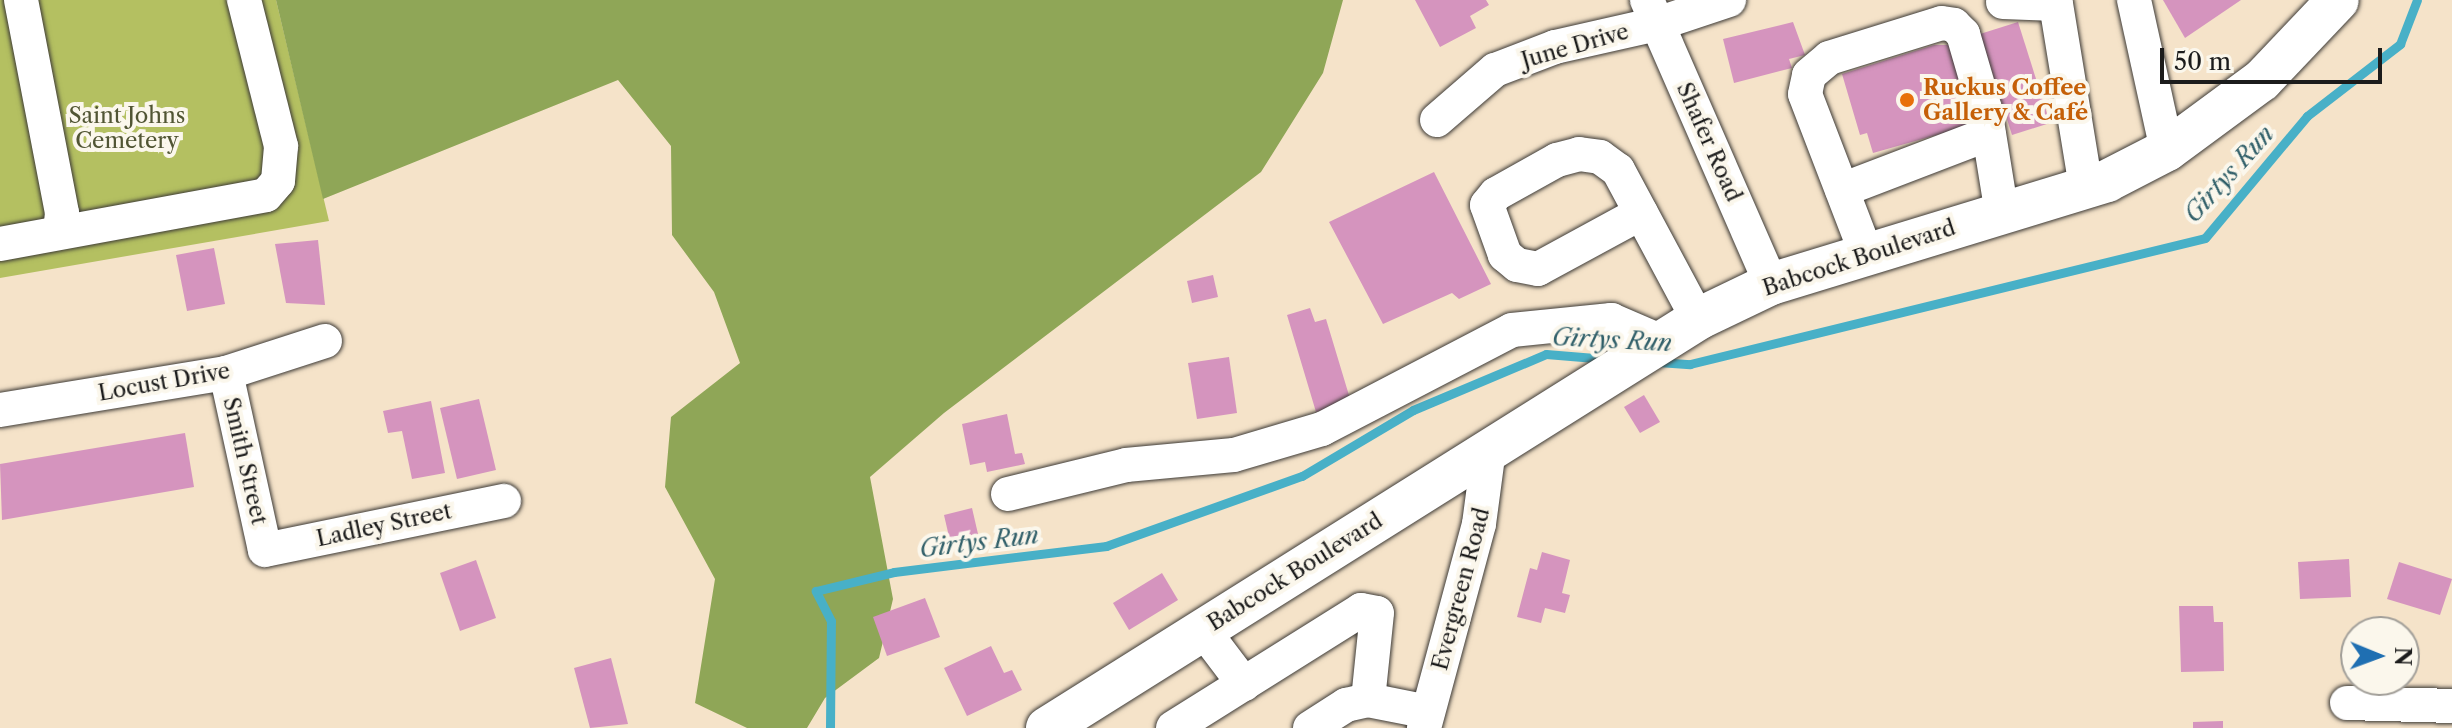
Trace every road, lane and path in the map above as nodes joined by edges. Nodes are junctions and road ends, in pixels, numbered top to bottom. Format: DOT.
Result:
graph roads {
  1 [pos="21,0"];
  2 [pos="244,0"];
  3 [pos="1729,0"];
  4 [pos="2134,0"];
  5 [pos="2003,2"];
  6 [pos="2322,7"];
  7 [pos="1652,12"];
  8 [pos="1437,120"];
  9 [pos="1989,134"];
  10 [pos="2167,150"];
  11 [pos="2086,188"];
  12 [pos="1842,190"];
  13 [pos="1641,213"];
  14 [pos="2002,214"];
  15 [pos="60,231"];
  16 [pos="0,244"];
  17 [pos="1866,253"];
  18 [pos="1771,284"];
  19 [pos="1698,319"];
  20 [pos="325,341"];
  21 [pos="1652,346"];
  22 [pos="226,373"];
  23 [pos="0,410"];
  24 [pos="1489,449"];
  25 [pos="1008,494"];
  26 [pos="504,501"];
  27 [pos="265,550"];
  28 [pos="1203,630"];
  29 [pos="1244,684"];
  30 [pos="1368,700"];
  31 [pos="2347,703"];
  32 [pos="2452,706"];
  33 [pos="1426,720"];
  34 [pos="1320,725"];
  35 [pos="1047,728"];
  36 [pos="1173,728"];
  1 -- 15 [label="street"];
  2 -- 15 [label="street"];
  3 -- 7 [label="street, June Drive"];
  4 -- 10 [label="street"];
  5 -- 11 [label="street"];
  6 -- 10 [label="main road, Babcock Boulevard"];
  7 -- 8 [label="street, June Drive"];
  7 -- 18 [label="street, Shafer Road"];
  9 -- 12 [label="street"];
  9 -- 12 [label="street"];
  9 -- 14 [label="street"];
  10 -- 11 [label="main road, Babcock Boulevard"];
  11 -- 14 [label="main road, Babcock Boulevard"];
  12 -- 17 [label="street"];
  13 -- 19 [label="street"];
  14 -- 17 [label="main road, Babcock Boulevard"];
  15 -- 16 [label="street"];
  17 -- 18 [label="main road, Babcock Boulevard"];
  18 -- 19 [label="main road, Babcock Boulevard"];
  19 -- 21 [label="main road, Babcock Boulevard"];
  20 -- 22 [label="street, Locust Drive"];
  21 -- 24 [label="main road, Babcock Boulevard"];
  21 -- 25 [label="street"];
  22 -- 23 [label="street, Locust Drive"];
  22 -- 27 [label="street, Smith Street"];
  24 -- 28 [label="main road, Babcock Boulevard"];
  24 -- 33 [label="street, Evergreen Road"];
  26 -- 27 [label="street, Ladley Street"];
  28 -- 29 [label="street"];
  28 -- 35 [label="main road, Babcock Boulevard"];
  29 -- 30 [label="street"];
  29 -- 36 [label="street"];
  30 -- 33 [label="street"];
  30 -- 34 [label="street"];
  31 -- 32 [label="street"];
}
